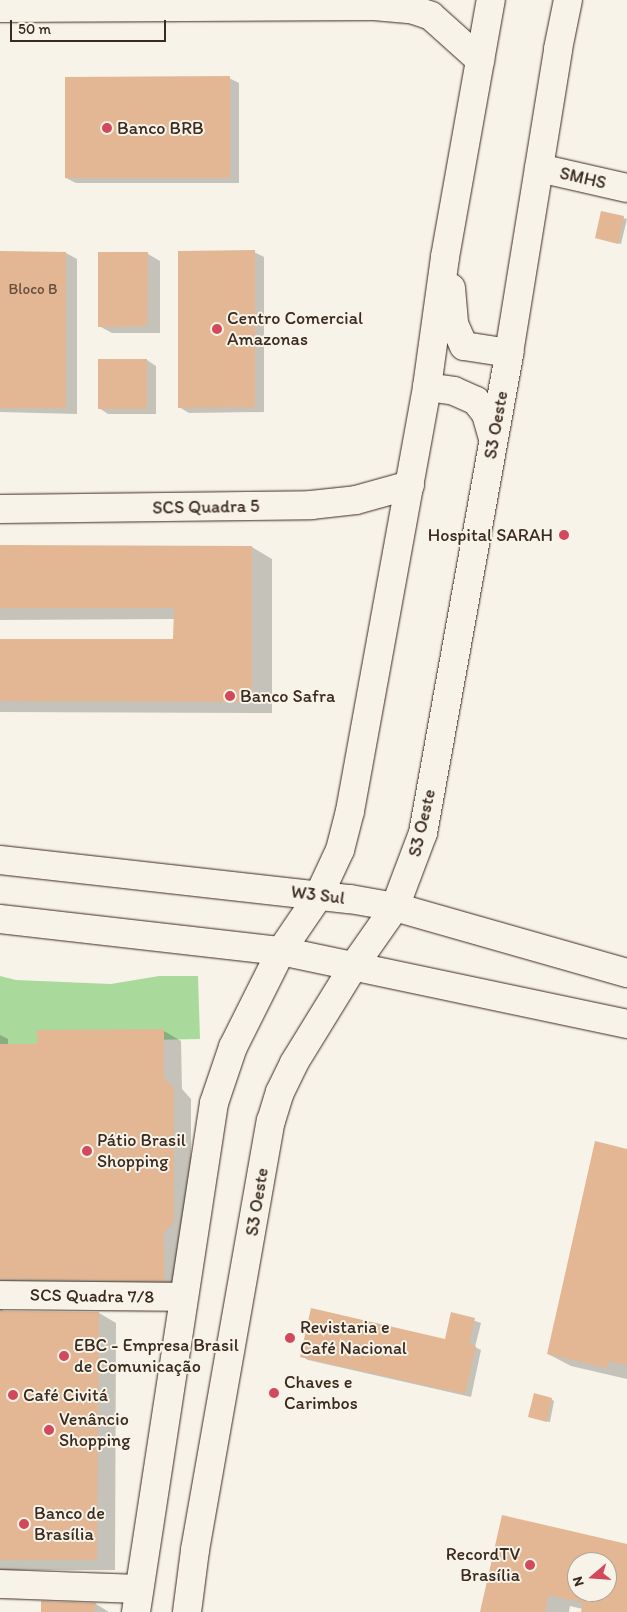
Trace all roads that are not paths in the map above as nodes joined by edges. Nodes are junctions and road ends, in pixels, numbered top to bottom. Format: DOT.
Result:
graph roads {
  1 [pos="490,0"];
  2 [pos="568,0"];
  3 [pos="375,3"];
  4 [pos="0,8"];
  5 [pos="480,60"];
  6 [pos="539,168"];
  7 [pos="627,188"];
  8 [pos="445,257"];
  9 [pos="509,353"];
  10 [pos="427,387"];
  11 [pos="493,438"];
  12 [pos="410,485"];
  13 [pos="0,509"];
  14 [pos="0,860"];
  15 [pos="319,895"];
  16 [pos="395,907"];
  17 [pos="0,919"];
  18 [pos="281,951"];
  19 [pos="353,967"];
  20 [pos="627,974"];
  21 [pos="627,1024"];
  22 [pos="0,1295"];
  23 [pos="183,1297"];
  24 [pos="0,1584"];
  25 [pos="138,1601"];
  26 [pos="187,1612"];
  1 -- 5 [label="main road"];
  2 -- 6 [label="main road, S3 Oeste"];
  3 -- 4 [label="main road"];
  3 -- 5 [label="main road"];
  5 -- 8 [label="main road"];
  6 -- 7 [label="main road, SMHS"];
  6 -- 9 [label="main road, S3 Oeste"];
  8 -- 9 [label="main road"];
  8 -- 10 [label="main road"];
  9 -- 11 [label="main road, S3 Oeste"];
  10 -- 11 [label="main road"];
  10 -- 12 [label="main road"];
  11 -- 16 [label="main road, S3 Oeste"];
  12 -- 13 [label="main road, SCS Quadra 5"];
  12 -- 15 [label="main road"];
  14 -- 15 [label="main road, W3 Sul"];
  15 -- 16 [label="main road, W3 Sul"];
  15 -- 18 [label="main road"];
  16 -- 19 [label="main road, S3 Oeste"];
  16 -- 20 [label="main road, W3 Sul"];
  17 -- 18 [label="main road"];
  18 -- 19 [label="main road"];
  18 -- 23 [label="main road"];
  19 -- 21 [label="main road"];
  19 -- 26 [label="main road, S3 Oeste"];
  22 -- 23 [label="main road, SCS Quadra 7/8"];
  23 -- 25 [label="main road"];
  24 -- 25 [label="main road"];
}
